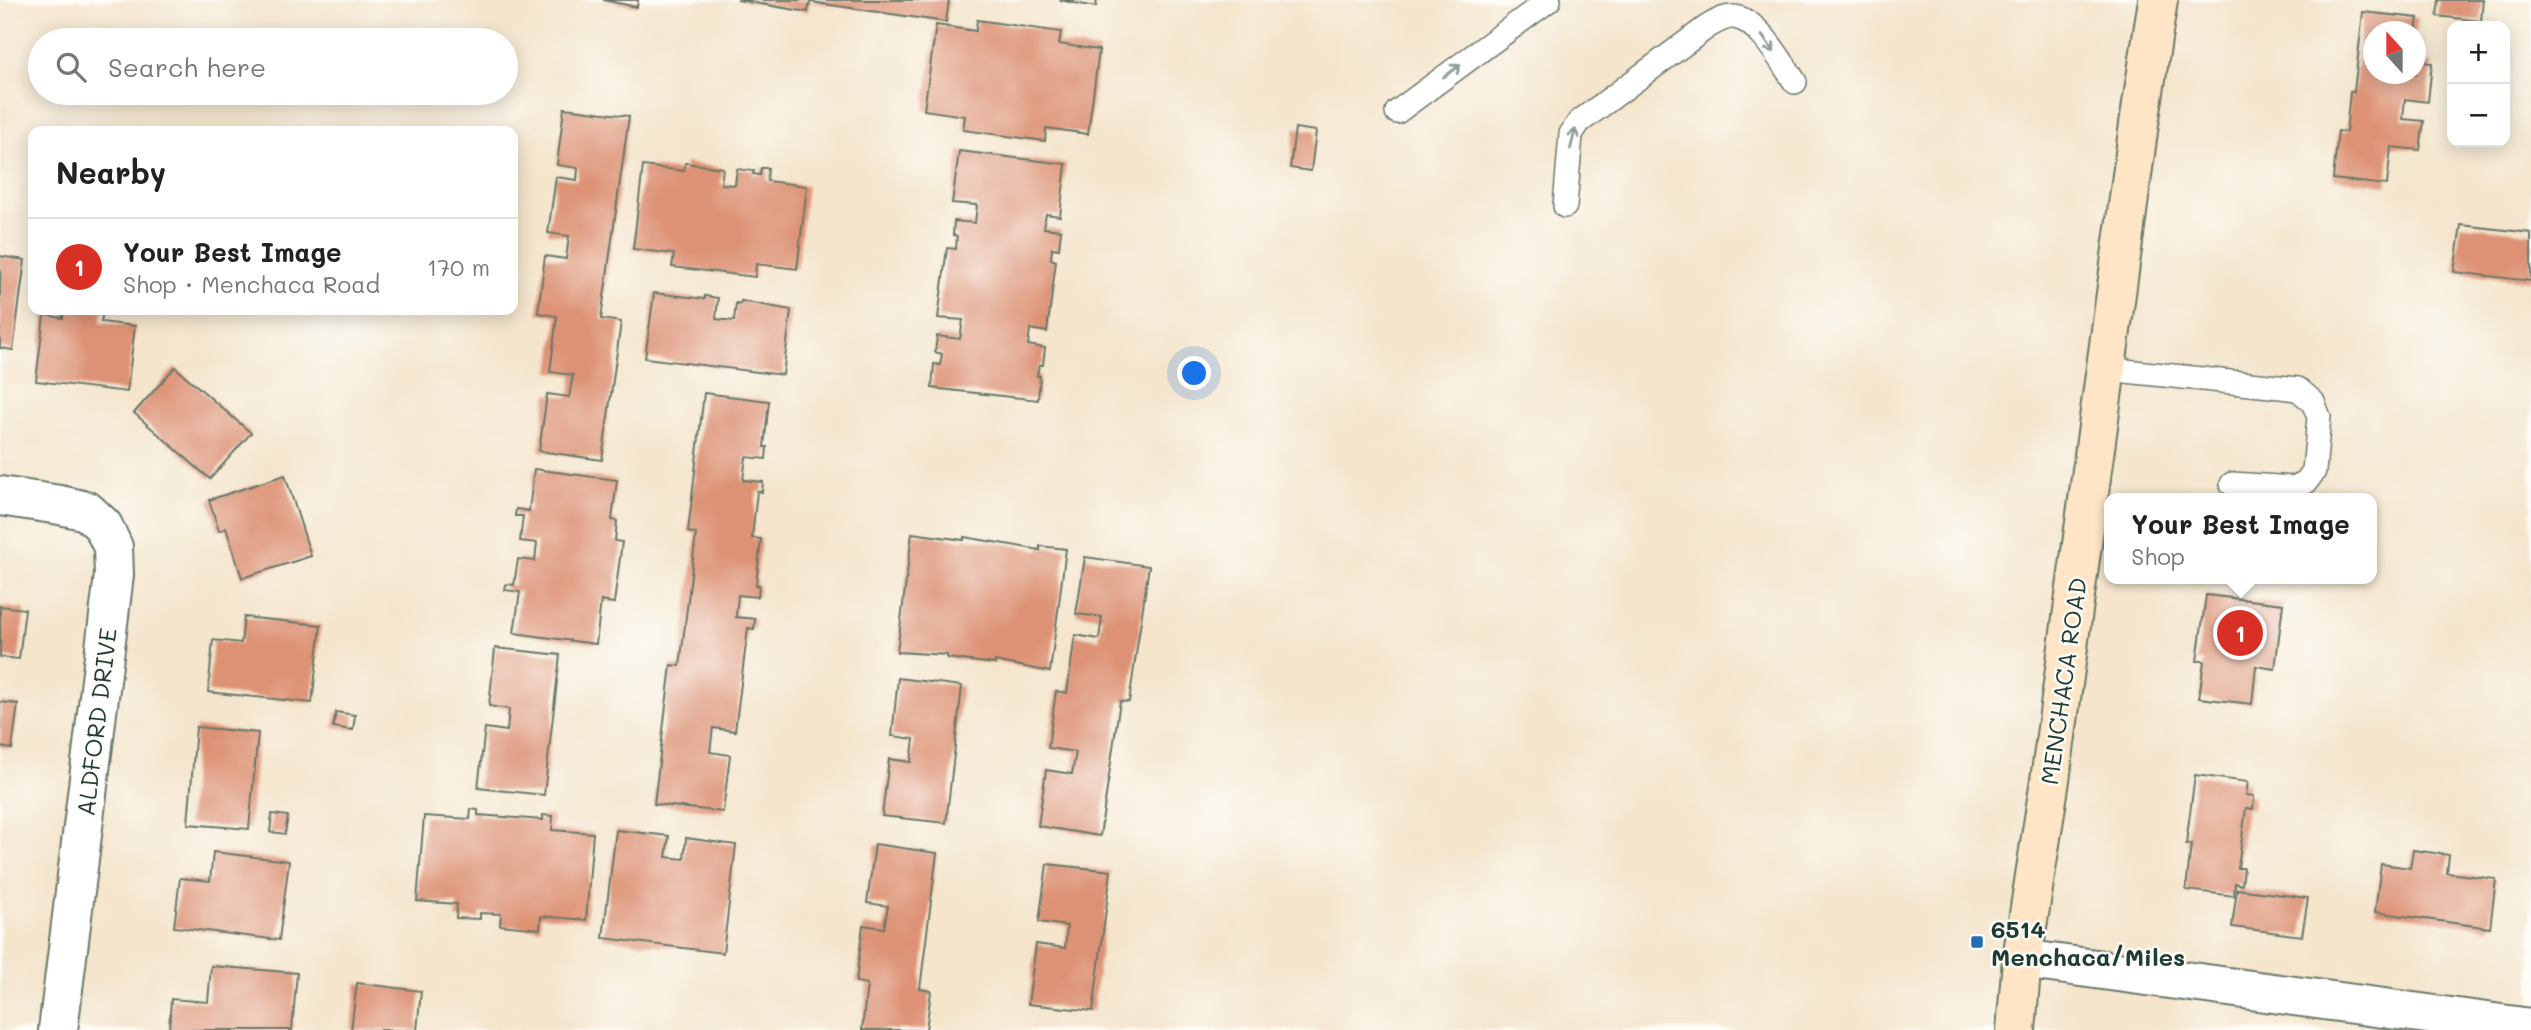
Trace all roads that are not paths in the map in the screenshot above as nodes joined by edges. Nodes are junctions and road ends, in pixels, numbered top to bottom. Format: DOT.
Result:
graph roads {
  1 [pos="1549,0"];
  2 [pos="2158,0"];
  3 [pos="1795,82"];
  4 [pos="1397,112"];
  5 [pos="1565,206"];
  6 [pos="2106,369"];
  7 [pos="2232,484"];
  8 [pos="0,496"];
  9 [pos="2022,959"];
  10 [pos="2531,1028"];
  11 [pos="58,1030"];
  12 [pos="2016,1030"];
  4 -- 1 [label="lane, one-way"];
  2 -- 6 [label="main road, MENCHACA ROAD"];
  5 -- 3 [label="lane, one-way"];
  6 -- 7 [label="lane"];
  6 -- 9 [label="main road, MENCHACA ROAD"];
  8 -- 11 [label="street, ALDFORD DRIVE"];
  9 -- 10 [label="street"];
  9 -- 12 [label="main road, MENCHACA ROAD"];
}
